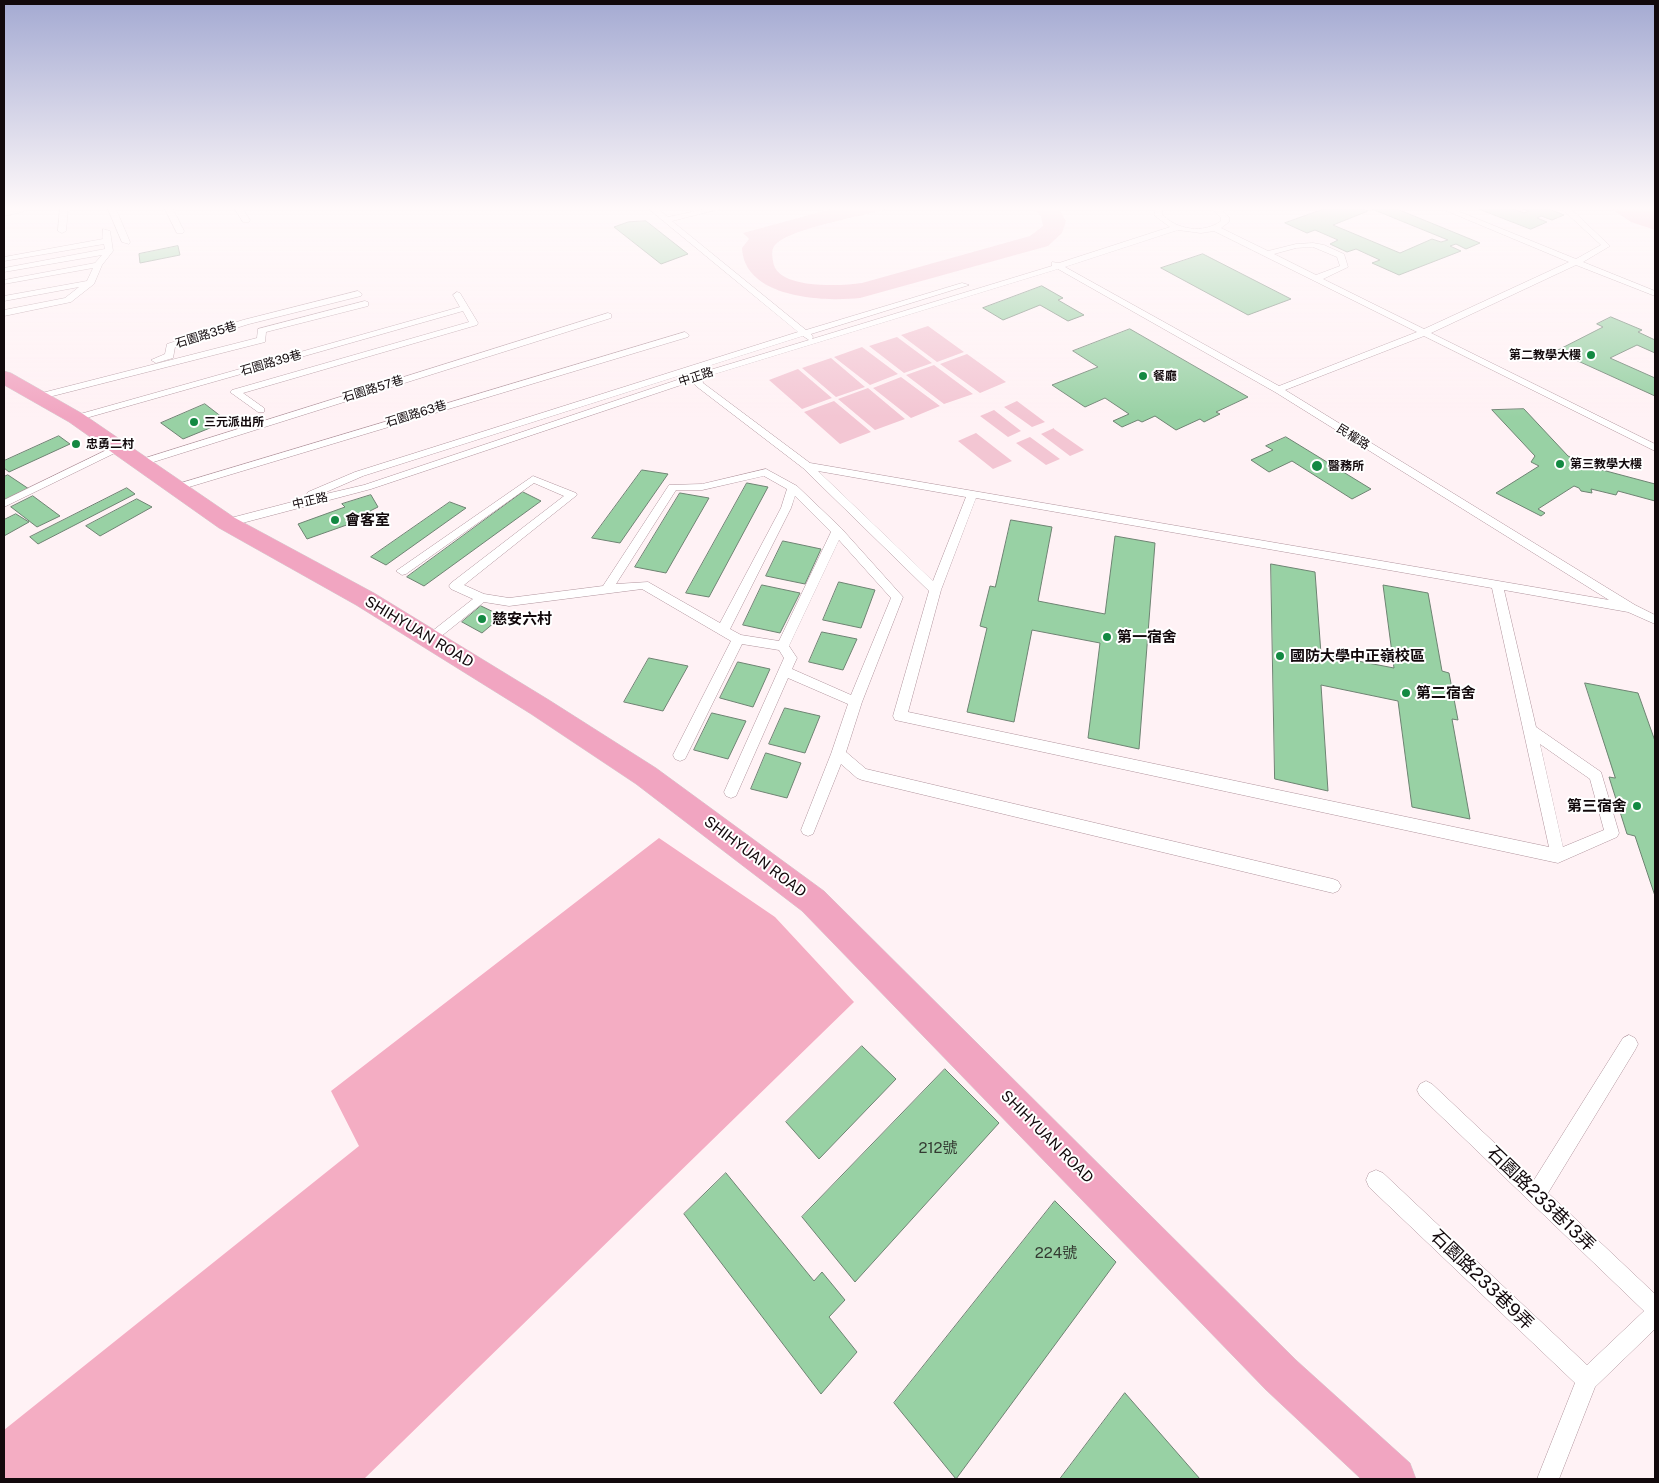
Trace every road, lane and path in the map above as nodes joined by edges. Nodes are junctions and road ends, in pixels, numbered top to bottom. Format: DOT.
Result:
graph roads {
  1 [pos="25,278"];
  2 [pos="93,278"];
  3 [pos="737,278"];
  4 [pos="987,278"];
  5 [pos="1019,278"];
  6 [pos="1081,278"];
  7 [pos="1317,278"];
  8 [pos="1543,278"];
  9 [pos="1617,278"];
  10 [pos="4,282"];
  11 [pos="91,282"];
  12 [pos="358,294"];
  13 [pos="1655,294"];
  14 [pos="456,295"];
  15 [pos="4,298"];
  16 [pos="365,304"];
  17 [pos="465,308"];
  18 [pos="4,313"];
  19 [pos="608,316"];
  20 [pos="1425,332"];
  21 [pos="804,333"];
  22 [pos="685,335"];
  23 [pos="656,341"];
  24 [pos="814,341"];
  25 [pos="694,368"];
  26 [pos="4,377"];
  27 [pos="1278,390"];
  28 [pos="36,397"];
  29 [pos="261,410"];
  30 [pos="76,418"];
  31 [pos="1655,448"];
  32 [pos="129,456"];
  33 [pos="807,466"];
  34 [pos="180,487"];
  35 [pos="793,488"];
  36 [pos="972,494"];
  37 [pos="4,504"];
  38 [pos="277,509"];
  39 [pos="227,523"];
  40 [pos="837,531"];
  41 [pos="402,572"];
  42 [pos="1497,585"];
  43 [pos="607,590"];
  44 [pos="935,590"];
  45 [pos="482,598"];
  46 [pos="1631,608"];
  47 [pos="1655,620"];
  48 [pos="723,630"];
  49 [pos="430,639"];
  50 [pos="738,639"];
  51 [pos="783,646"];
  52 [pos="785,671"];
  53 [pos="855,702"];
  54 [pos="1530,730"];
  55 [pos="838,754"];
  56 [pos="680,755"];
  57 [pos="731,792"];
  58 [pos="808,830"];
  59 [pos="1558,856"];
  60 [pos="1333,886"];
  61 [pos="1629,1044"];
  62 [pos="1426,1090"];
  63 [pos="1376,1180"];
  64 [pos="1536,1194"];
  65 [pos="1655,1308"];
  66 [pos="1655,1315"];
  67 [pos="1587,1380"];
  68 [pos="1394,1479"];
  69 [pos="1548,1479"];
  1 -- 10 [label="lane"];
  2 -- 11 [label="lane"];
  3 -- 21 [label="lane"];
  4 -- 21 [label="lane, 中正路"];
  5 -- 24 [label="lane, 中正路"];
  6 -- 27 [label="lane, 民權路"];
  7 -- 20 [label="lane"];
  8 -- 20 [label="lane"];
  9 -- 13 [label="lane"];
  11 -- 15 [label="lane"];
  11 -- 18 [label="lane"];
  12 -- 28 [label="lane, 石園路35巷"];
  14 -- 17 [label="lane"];
  16 -- 28 [label="lane"];
  17 -- 29 [label="lane"];
  17 -- 30 [label="lane, 石園路39巷"];
  19 -- 32 [label="lane, 石園路57巷"];
  20 -- 27 [label="lane"];
  20 -- 31 [label="lane"];
  21 -- 24 [label="lane"];
  21 -- 25 [label="lane, 中正路"];
  22 -- 34 [label="lane"];
  23 -- 34 [label="lane, 石園路63巷"];
  24 -- 38 [label="lane, 中正路"];
  25 -- 33 [label="lane"];
  25 -- 38 [label="lane, 中正路"];
  26 -- 28 [label="main road, SHIHYUAN ROAD"];
  27 -- 46 [label="lane, 民權路"];
  28 -- 30 [label="main road, SHIHYUAN ROAD"];
  30 -- 32 [label="main road, SHIHYUAN ROAD"];
  32 -- 34 [label="main road, SHIHYUAN ROAD"];
  32 -- 37 [label="lane, 石園路57巷"];
  33 -- 36 [label="lane"];
  33 -- 44 [label="lane"];
  34 -- 39 [label="main road, SHIHYUAN ROAD"];
  35 -- 40 [label="lane"];
  35 -- 43 [label="lane"];
  35 -- 48 [label="lane"];
  36 -- 42 [label="lane"];
  36 -- 44 [label="lane"];
  38 -- 39 [label="lane"];
  39 -- 49 [label="main road, SHIHYUAN ROAD"];
  40 -- 51 [label="lane"];
  40 -- 53 [label="lane"];
  41 -- 45 [label="lane"];
  42 -- 46 [label="lane"];
  42 -- 54 [label="lane"];
  43 -- 45 [label="lane"];
  43 -- 48 [label="lane"];
  44 -- 59 [label="lane"];
  45 -- 49 [label="lane"];
  46 -- 47 [label="lane, 民權路"];
  48 -- 50 [label="lane"];
  49 -- 68 [label="main road, SHIHYUAN ROAD"];
  50 -- 51 [label="lane"];
  50 -- 56 [label="lane"];
  51 -- 52 [label="lane"];
  52 -- 53 [label="lane"];
  52 -- 57 [label="lane"];
  53 -- 55 [label="lane"];
  54 -- 59 [label="lane"];
  54 -- 59 [label="lane"];
  55 -- 58 [label="lane"];
  55 -- 60 [label="lane"];
  61 -- 64 [label="lane"];
  62 -- 64 [label="lane, 石園路233巷13弄"];
  63 -- 67 [label="lane, 石園路233巷9弄"];
  64 -- 65 [label="lane, 石園路233巷13弄"];
  66 -- 67 [label="lane"];
  67 -- 69 [label="lane"];
}
